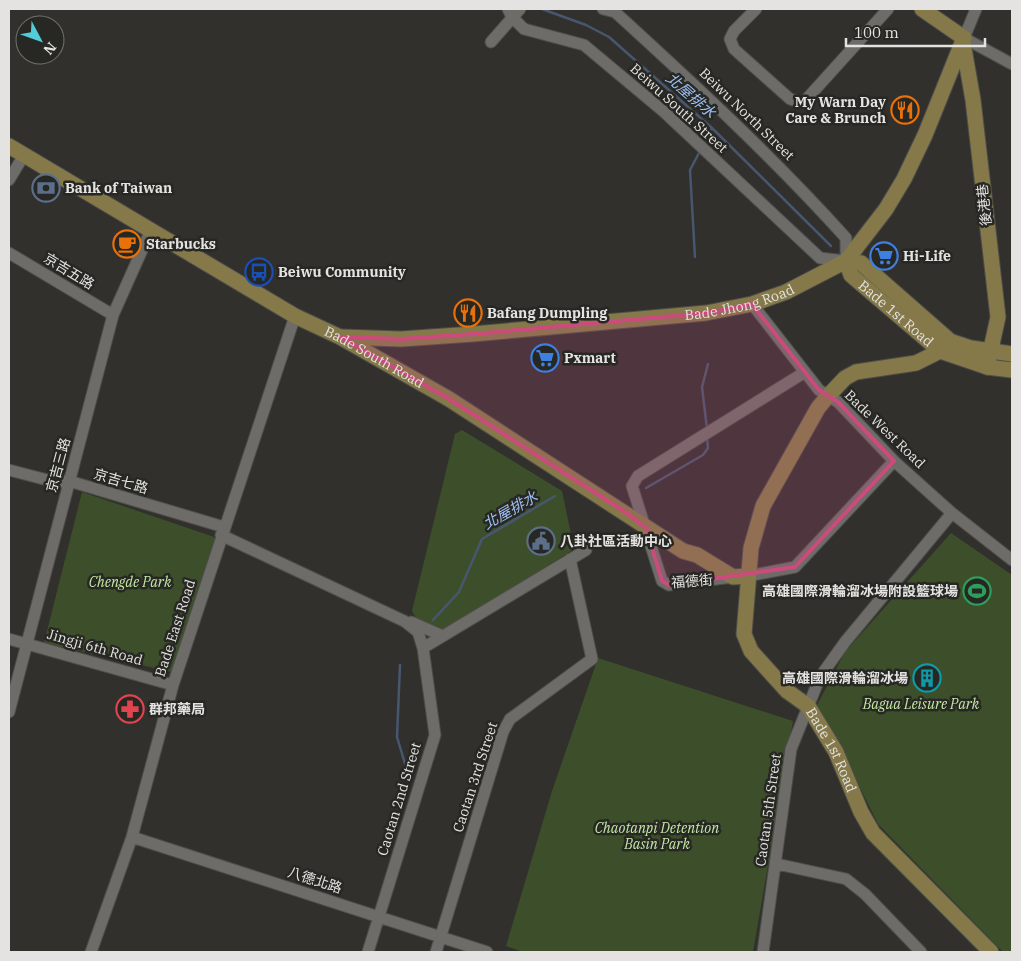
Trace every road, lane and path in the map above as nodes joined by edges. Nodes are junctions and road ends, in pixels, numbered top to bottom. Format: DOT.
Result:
graph roads {
  1 [pos="603,9"];
  2 [pos="756,9"];
  3 [pos="888,9"];
  4 [pos="922,9"];
  5 [pos="976,9"];
  6 [pos="515,11"];
  7 [pos="963,40"];
  8 [pos="491,42"];
  9 [pos="1012,64"];
  10 [pos="9,146"];
  11 [pos="24,155"];
  12 [pos="9,180"];
  13 [pos="151,230"];
  14 [pos="9,253"];
  15 [pos="846,260"];
  16 [pos="752,304"];
  17 [pos="113,314"];
  18 [pos="296,316"];
  19 [pos="340,337"];
  20 [pos="945,346"];
  21 [pos="991,352"];
  22 [pos="1012,354"];
  23 [pos="987,367"];
  24 [pos="1012,370"];
  25 [pos="805,372"];
  26 [pos="828,396"];
  27 [pos="894,461"];
  28 [pos="9,470"];
  29 [pos="69,482"];
  30 [pos="952,513"];
  31 [pos="646,528"];
  32 [pos="222,531"];
  33 [pos="586,550"];
  34 [pos="570,559"];
  35 [pos="1012,560"];
  36 [pos="741,576"];
  37 [pos="404,621"];
  38 [pos="443,636"];
  39 [pos="9,639"];
  40 [pos="27,644"];
  41 [pos="423,648"];
  42 [pos="172,685"];
  43 [pos="808,706"];
  44 [pos="9,712"];
  45 [pos="132,837"];
  46 [pos="777,864"];
  47 [pos="379,917"];
  48 [pos="441,937"];
  49 [pos="91,952"];
  50 [pos="368,952"];
  51 [pos="436,952"];
  52 [pos="488,952"];
  53 [pos="763,952"];
  54 [pos="921,952"];
  55 [pos="991,952"];
  1 -- 15 [label="street, Beiwu North Street"];
  2 -- 3 [label="street"];
  4 -- 7 [label="street"];
  5 -- 7 [label="street, Bade Jhong Road"];
  6 -- 8 [label="street"];
  6 -- 15 [label="street, Beiwu South Street"];
  7 -- 9 [label="street"];
  7 -- 15 [label="street, Bade Jhong Road"];
  7 -- 21 [label="street, 後港巷"];
  10 -- 11 [label="street, Bade South Road"];
  11 -- 12 [label="street"];
  11 -- 13 [label="street, Bade South Road"];
  13 -- 17 [label="street, 京吉三路"];
  13 -- 18 [label="street, Bade South Road"];
  14 -- 17 [label="street, 京吉五路"];
  15 -- 16 [label="street, Bade Jhong Road"];
  15 -- 20 [label="street, Bade 1st Road"];
  16 -- 19 [label="street, Bade Jhong Road"];
  16 -- 25 [label="street, Bade West Road"];
  17 -- 29 [label="street, 京吉三路"];
  18 -- 19 [label="street, Bade South Road"];
  18 -- 32 [label="street, Bade East Road"];
  19 -- 31 [label="street, Bade South Road"];
  20 -- 21 [label="street, Bade 1st Road"];
  20 -- 23 [label="street, Bade 1st Road"];
  20 -- 26 [label="street, Bade 1st Road"];
  21 -- 22 [label="street, Bade 1st Road"];
  21 -- 23 [label="street, 後港巷"];
  23 -- 24 [label="street, Bade 1st Road"];
  25 -- 26 [label="street, Bade West Road"];
  25 -- 31 [label="street, 福德街"];
  26 -- 27 [label="street, Bade West Road"];
  26 -- 36 [label="street, Bade 1st Road"];
  27 -- 30 [label="street, Bade West Road"];
  27 -- 36 [label="street, 福德街"];
  28 -- 29 [label="street, 京吉七路"];
  29 -- 32 [label="street, 京吉七路"];
  29 -- 40 [label="street, 京吉三路"];
  30 -- 35 [label="street, Bade West Road"];
  30 -- 43 [label="street, Caotan 5th Street"];
  31 -- 36 [label="street, Bade South Road"];
  31 -- 36 [label="street, 福德街"];
  32 -- 37 [label="street, Caotan 2nd Street"];
  32 -- 42 [label="street, Bade East Road"];
  33 -- 34 [label="street"];
  34 -- 38 [label="street"];
  34 -- 48 [label="street, Caotan 3rd Street"];
  36 -- 43 [label="street, Bade 1st Road"];
  37 -- 38 [label="street"];
  37 -- 41 [label="street, Caotan 2nd Street"];
  38 -- 41 [label="street"];
  39 -- 40 [label="street, Jingji 6th Road"];
  40 -- 42 [label="street, Jingji 6th Road"];
  40 -- 44 [label="street, 京吉三路"];
  41 -- 47 [label="street, Caotan 2nd Street"];
  42 -- 45 [label="street, Bade East Road"];
  43 -- 46 [label="street, Caotan 5th Street"];
  43 -- 55 [label="street, Bade 1st Road"];
  45 -- 47 [label="street, 八德北路"];
  45 -- 49 [label="street, Bade East Road"];
  46 -- 53 [label="street, Caotan 5th Street"];
  46 -- 54 [label="street"];
  47 -- 48 [label="street, 八德北路"];
  47 -- 50 [label="street, Caotan 2nd Street"];
  48 -- 51 [label="street, Caotan 3rd Street"];
  48 -- 52 [label="street, 八德北路"];
}
